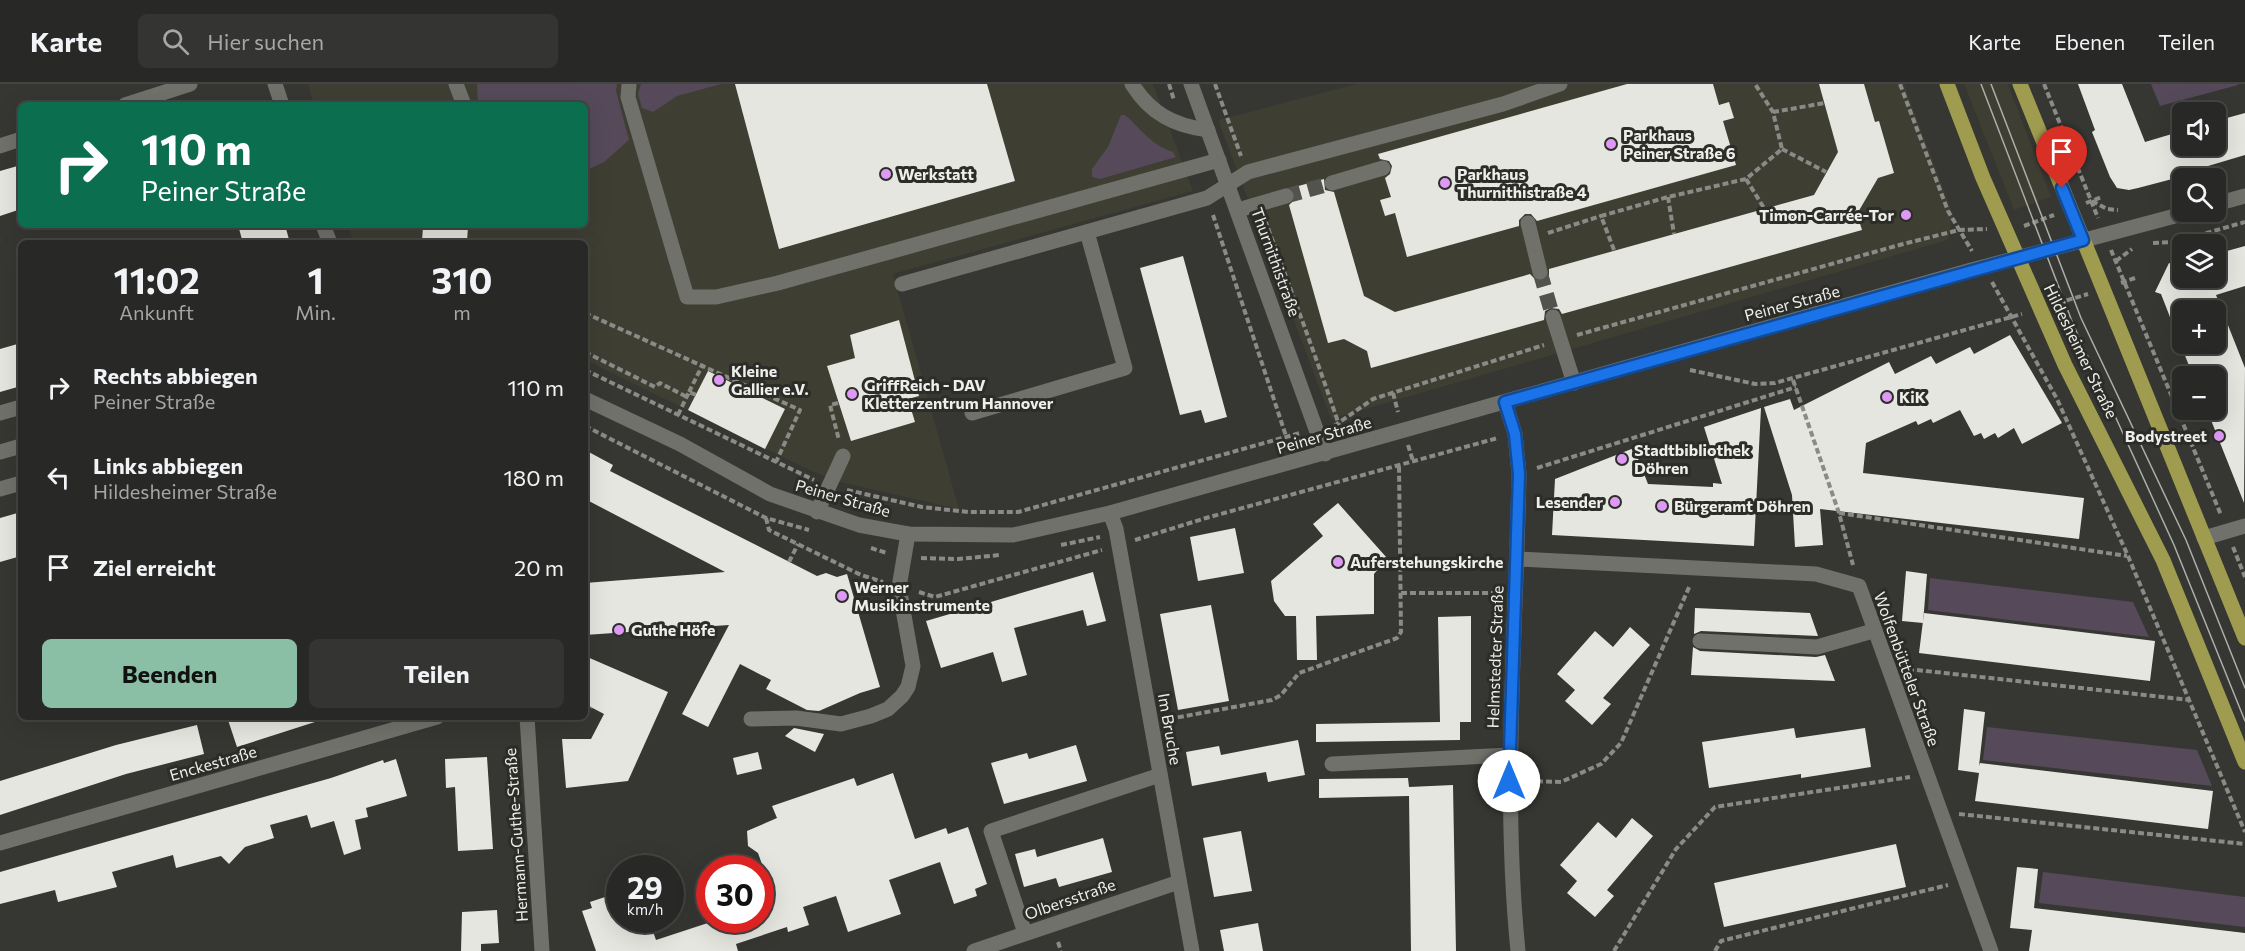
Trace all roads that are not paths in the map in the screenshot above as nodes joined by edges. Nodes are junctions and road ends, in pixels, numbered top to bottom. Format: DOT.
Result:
graph roads {
  1 [pos="190,84"];
  2 [pos="274,84"];
  3 [pos="456,84"];
  4 [pos="629,84"];
  5 [pos="1132,84"];
  6 [pos="1191,84"];
  7 [pos="1560,84"];
  8 [pos="1947,84"];
  9 [pos="2020,84"];
  10 [pos="134,102"];
  11 [pos="281,102"];
  12 [pos="463,102"];
  13 [pos="1208,130"];
  14 [pos="18,140"];
  15 [pos="0,146"];
  16 [pos="1219,160"];
  17 [pos="1383,168"];
  18 [pos="1332,183"];
  19 [pos="1228,184"];
  20 [pos="1286,195"];
  21 [pos="2245,196"];
  22 [pos="2226,201"];
  23 [pos="1238,210"];
  24 [pos="2172,217"];
  25 [pos="1530,230"];
  26 [pos="1087,232"];
  27 [pos="2083,240"];
  28 [pos="2017,258"];
  29 [pos="1540,272"];
  30 [pos="902,284"];
  31 [pos="1553,317"];
  32 [pos="1574,383"];
  33 [pos="588,400"];
  34 [pos="1505,402"];
  35 [pos="18,408"];
  36 [pos="0,413"];
  37 [pos="972,413"];
  38 [pos="18,447"];
  39 [pos="0,452"];
  40 [pos="1324,454"];
  41 [pos="843,456"];
  42 [pos="18,484"];
  43 [pos="0,489"];
  44 [pos="817,512"];
  45 [pos="1110,513"];
  46 [pos="2245,526"];
  47 [pos="908,534"];
  48 [pos="2204,538"];
  49 [pos="1517,559"];
  50 [pos="1873,631"];
  51 [pos="2245,638"];
  52 [pos="1701,641"];
  53 [pos="751,719"];
  54 [pos="426,720"];
  55 [pos="527,720"];
  56 [pos="1509,754"];
  57 [pos="2245,762"];
  58 [pos="1332,764"];
  59 [pos="1160,775"];
  60 [pos="0,843"];
  61 [pos="1179,882"];
  62 [pos="1025,933"];
  63 [pos="542,951"];
  64 [pos="974,951"];
  65 [pos="1192,951"];
  66 [pos="1518,951"];
  67 [pos="1991,951"];
  1 -- 10 [label="street"];
  2 -- 11 [label="street"];
  3 -- 12 [label="street"];
  4 -- 16 [label="street"];
  5 -- 13 [label="street"];
  6 -- 13 [label="street, Thurnithistraße"];
  7 -- 19 [label="street"];
  8 -- 28 [label="main road, Hildesheimer Straße"];
  9 -- 27 [label="main road"];
  13 -- 16 [label="street, Thurnithistraße"];
  14 -- 15 [label="street"];
  16 -- 19 [label="street, Thurnithistraße"];
  17 -- 18 [label="street"];
  19 -- 23 [label="street, Thurnithistraße"];
  19 -- 26 [label="street"];
  20 -- 23 [label="street"];
  21 -- 22 [label="street"];
  23 -- 40 [label="street, Thurnithistraße"];
  24 -- 27 [label="street, Peiner Straße"];
  25 -- 29 [label="street"];
  26 -- 30 [label="street"];
  26 -- 37 [label="street"];
  27 -- 28 [label="street, Peiner Straße"];
  27 -- 48 [label="main road"];
  28 -- 32 [label="street, Peiner Straße"];
  28 -- 57 [label="main road, Hildesheimer Straße"];
  31 -- 32 [label="street"];
  32 -- 34 [label="street, Peiner Straße"];
  33 -- 44 [label="street, Peiner Straße"];
  34 -- 40 [label="street, Peiner Straße"];
  34 -- 49 [label="street, Helmstedter Straße"];
  35 -- 36 [label="street"];
  38 -- 39 [label="street"];
  40 -- 45 [label="street, Peiner Straße"];
  41 -- 44 [label="street"];
  42 -- 43 [label="street"];
  44 -- 47 [label="street, Peiner Straße"];
  45 -- 47 [label="street, Peiner Straße"];
  45 -- 59 [label="street, Im Bruche"];
  46 -- 48 [label="street"];
  47 -- 53 [label="street"];
  48 -- 51 [label="main road"];
  49 -- 50 [label="street, Wolfenbütteler Straße"];
  49 -- 56 [label="street, Helmstedter Straße"];
  50 -- 52 [label="street"];
  50 -- 67 [label="street, Wolfenbütteler Straße"];
  54 -- 60 [label="street, Enckestraße"];
  55 -- 63 [label="street, Hermann-Guthe-Straße"];
  56 -- 58 [label="street"];
  56 -- 66 [label="street, Helmstedter Straße"];
  59 -- 61 [label="street, Im Bruche"];
  59 -- 62 [label="street"];
  61 -- 62 [label="street, Olbersstraße"];
  61 -- 65 [label="street, Im Bruche"];
  62 -- 64 [label="street, Olbersstraße"];
}
